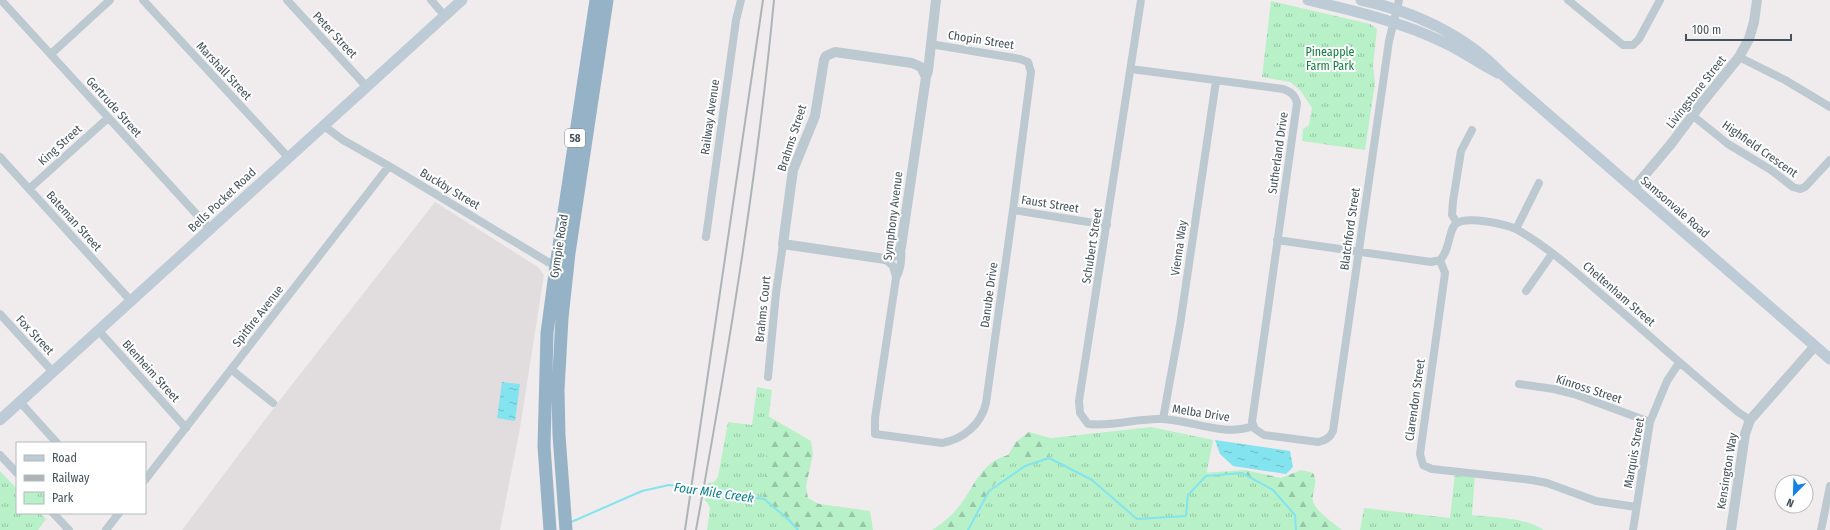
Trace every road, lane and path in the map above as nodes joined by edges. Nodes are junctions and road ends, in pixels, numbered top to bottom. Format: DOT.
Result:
graph roads {
  1 [pos="1,0"];
  2 [pos="110,0"];
  3 [pos="143,0"];
  4 [pos="287,0"];
  5 [pos="431,0"];
  6 [pos="462,0"];
  7 [pos="596,0"];
  8 [pos="607,0"];
  9 [pos="741,0"];
  10 [pos="936,0"];
  11 [pos="1140,0"];
  12 [pos="1308,0"];
  13 [pos="1361,0"];
  14 [pos="1568,0"];
  15 [pos="1660,0"];
  16 [pos="1757,0"];
  17 [pos="1398,5"];
  18 [pos="444,15"];
  19 [pos="1393,22"];
  20 [pos="930,48"];
  21 [pos="50,54"];
  22 [pos="1739,57"];
  23 [pos="1028,62"];
  24 [pos="912,63"];
  25 [pos="1131,69"];
  26 [pos="1503,75"];
  27 [pos="926,77"];
  28 [pos="1216,81"];
  29 [pos="366,86"];
  30 [pos="1830,107"];
  31 [pos="1692,115"];
  32 [pos="108,118"];
  33 [pos="324,126"];
  34 [pos="1472,130"];
  35 [pos="0,157"];
  36 [pos="288,157"];
  37 [pos="1830,160"];
  38 [pos="389,166"];
  39 [pos="1539,183"];
  40 [pos="1634,188"];
  41 [pos="29,189"];
  42 [pos="1013,210"];
  43 [pos="1457,223"];
  44 [pos="1107,225"];
  45 [pos="210,229"];
  46 [pos="1516,229"];
  47 [pos="706,237"];
  48 [pos="1277,240"];
  49 [pos="783,244"];
  50 [pos="901,247"];
  51 [pos="1359,252"];
  52 [pos="1552,254"];
  53 [pos="885,259"];
  54 [pos="1440,260"];
  55 [pos="561,267"];
  56 [pos="896,278"];
  57 [pos="1526,291"];
  58 [pos="131,301"];
  59 [pos="0,314"];
  60 [pos="99,331"];
  61 [pos="1815,346"];
  62 [pos="1830,359"];
  63 [pos="1680,362"];
  64 [pos="232,370"];
  65 [pos="53,372"];
  66 [pos="768,377"];
  67 [pos="1519,384"];
  68 [pos="20,402"];
  69 [pos="273,403"];
  70 [pos="1163,419"];
  71 [pos="0,420"];
  72 [pos="1750,420"];
  73 [pos="1650,422"];
  74 [pos="1088,424"];
  75 [pos="1253,426"];
  76 [pos="186,428"];
  77 [pos="875,434"];
  78 [pos="56,442"];
  79 [pos="0,455"];
  80 [pos="16,472"];
  81 [pos="146,479"];
  82 [pos="1830,486"];
  83 [pos="562,488"];
  84 [pos="546,494"];
  85 [pos="1829,505"];
  86 [pos="1636,507"];
  87 [pos="55,514"];
  88 [pos="118,514"];
  89 [pos="549,524"];
  90 [pos="69,530"];
  91 [pos="106,530"];
  92 [pos="566,530"];
  93 [pos="1633,530"];
  94 [pos="1730,530"];
  95 [pos="1821,530"];
  1 -- 21 [label="street, Gertrude Street"];
  2 -- 21 [label="street"];
  3 -- 36 [label="street, Marshall Street"];
  4 -- 29 [label="street, Peter Street"];
  5 -- 18 [label="street"];
  6 -- 18 [label="main road, Bells Pocket Road"];
  7 -- 55 [label="highway, Gympie Road / 58"];
  8 -- 55 [label="highway, Gympie Road / 58"];
  9 -- 47 [label="street, Railway Avenue"];
  10 -- 20 [label="street, Symphony Avenue"];
  11 -- 25 [label="street"];
  12 -- 19 [label="main road, Samsonvale Road"];
  13 -- 17 [label="main road, Samsonvale Road"];
  14 -- 15 [label="street"];
  16 -- 22 [label="street, Livingstone Street"];
  17 -- 19 [label="street, Blatchford Street"];
  17 -- 26 [label="main road, Samsonvale Road"];
  18 -- 29 [label="main road, Bells Pocket Road"];
  19 -- 26 [label="main road, Samsonvale Road"];
  19 -- 51 [label="street, Blatchford Street"];
  20 -- 23 [label="street, Chopin Street"];
  20 -- 24 [label="street"];
  20 -- 27 [label="street, Symphony Avenue"];
  21 -- 32 [label="street, Gertrude Street"];
  22 -- 30 [label="street"];
  22 -- 31 [label="street, Livingstone Street"];
  23 -- 42 [label="street, Danube Drive"];
  24 -- 27 [label="street"];
  24 -- 49 [label="street, Brahms Street"];
  25 -- 28 [label="street, Sutherland Drive"];
  25 -- 44 [label="street, Schubert Street"];
  26 -- 40 [label="main road, Samsonvale Road"];
  27 -- 50 [label="street, Symphony Avenue"];
  28 -- 48 [label="street, Sutherland Drive"];
  28 -- 70 [label="street, Vienna Way"];
  29 -- 33 [label="main road, Bells Pocket Road"];
  31 -- 37 [label="street, Highfield Crescent"];
  31 -- 40 [label="street, Livingstone Street"];
  32 -- 41 [label="street, King Street"];
  32 -- 45 [label="street, Gertrude Street"];
  33 -- 36 [label="main road, Bells Pocket Road"];
  33 -- 38 [label="street, Buckby Street"];
  34 -- 43 [label="street"];
  35 -- 41 [label="street, Bateman Street"];
  36 -- 45 [label="main road, Bells Pocket Road"];
  38 -- 55 [label="street, Buckby Street"];
  38 -- 64 [label="street, Spitfire Avenue"];
  39 -- 46 [label="street"];
  40 -- 61 [label="main road, Samsonvale Road"];
  41 -- 58 [label="street, Bateman Street"];
  42 -- 44 [label="street, Faust Street"];
  42 -- 77 [label="street, Danube Drive"];
  43 -- 46 [label="street, Cheltenham Street"];
  43 -- 54 [label="street"];
  44 -- 74 [label="street, Schubert Street"];
  45 -- 58 [label="main road, Bells Pocket Road"];
  46 -- 52 [label="street, Cheltenham Street"];
  48 -- 51 [label="street"];
  48 -- 75 [label="street, Sutherland Drive"];
  49 -- 53 [label="street"];
  49 -- 66 [label="street, Brahms Court"];
  50 -- 53 [label="street"];
  50 -- 56 [label="street, Symphony Avenue"];
  51 -- 54 [label="street"];
  51 -- 75 [label="street, Blatchford Street"];
  52 -- 57 [label="street"];
  52 -- 63 [label="street, Cheltenham Street"];
  53 -- 56 [label="street"];
  54 -- 86 [label="street, Clarendon Street"];
  55 -- 83 [label="highway, Gympie Road / 58"];
  55 -- 84 [label="highway, Gympie Road / 58"];
  56 -- 77 [label="street, Symphony Avenue"];
  58 -- 60 [label="main road, Bells Pocket Road"];
  59 -- 65 [label="street, Fox Street"];
  60 -- 65 [label="main road, Bells Pocket Road"];
  60 -- 76 [label="street, Blenheim Street"];
  61 -- 62 [label="main road, Samsonvale Road"];
  61 -- 72 [label="street, Kensington Way"];
  63 -- 72 [label="street, Cheltenham Street"];
  63 -- 73 [label="street, Marquis Street"];
  64 -- 69 [label="street"];
  64 -- 76 [label="street, Spitfire Avenue"];
  65 -- 68 [label="main road, Bells Pocket Road"];
  67 -- 73 [label="street, Kinross Street"];
  68 -- 71 [label="main road, Bells Pocket Road"];
  68 -- 78 [label="street"];
  70 -- 74 [label="street, Melba Drive"];
  70 -- 75 [label="street, Melba Drive"];
  72 -- 94 [label="street, Kensington Way"];
  73 -- 86 [label="street, Marquis Street"];
  76 -- 81 [label="street, Spitfire Avenue"];
  79 -- 80 [label="street"];
  82 -- 85 [label="street"];
  83 -- 84 [label="street"];
  83 -- 92 [label="highway, Gympie Road / 58"];
  84 -- 89 [label="highway, Gympie Road / 58"];
  85 -- 95 [label="street"];
  86 -- 93 [label="street, Marquis Street"];
  87 -- 90 [label="street"];
  88 -- 91 [label="street"];
}
